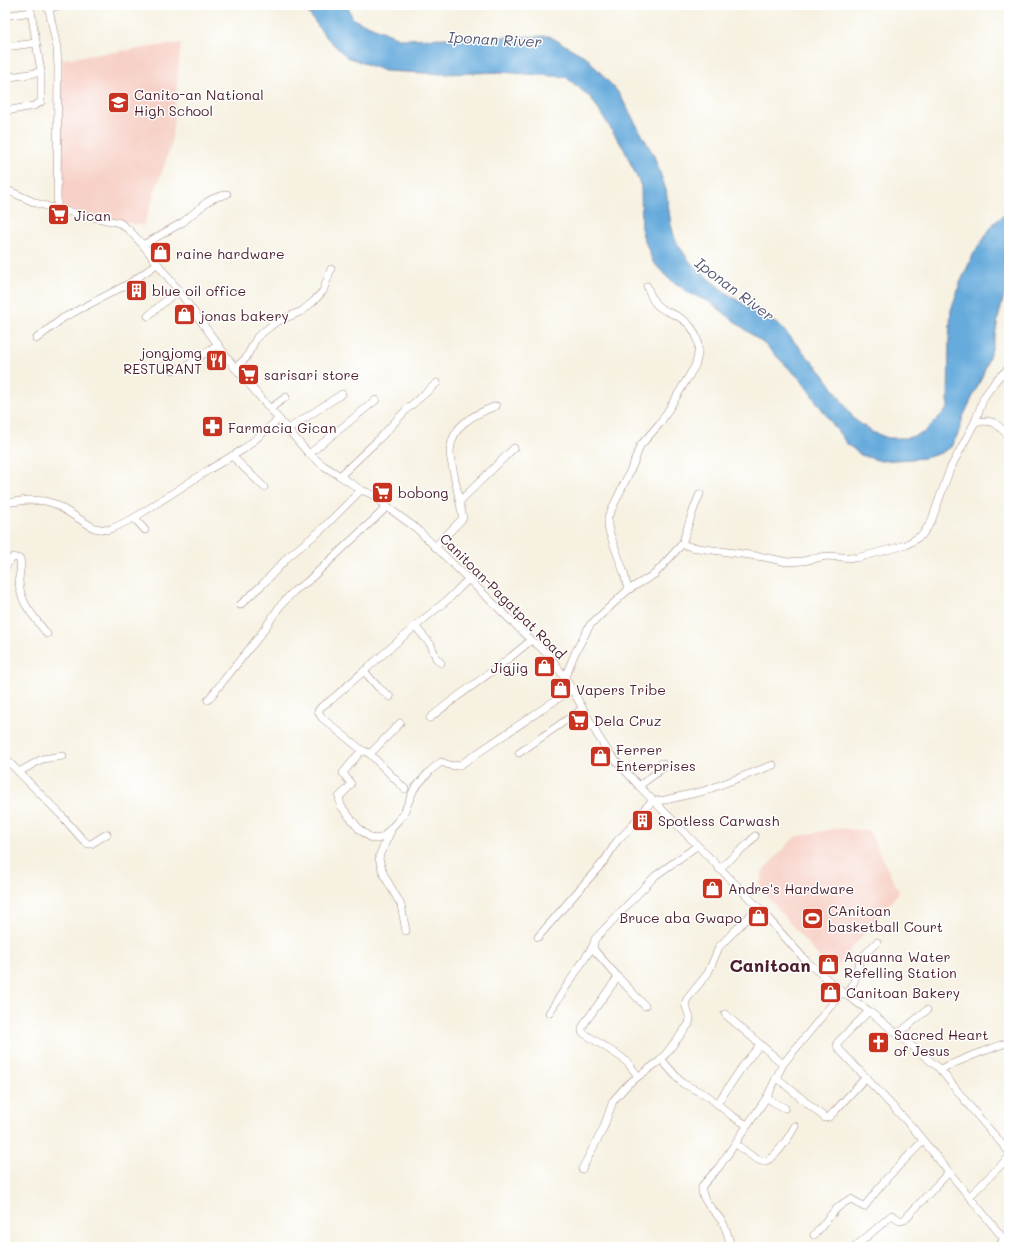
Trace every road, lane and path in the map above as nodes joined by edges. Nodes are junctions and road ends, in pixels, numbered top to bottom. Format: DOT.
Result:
graph roads {
  1 [pos="61,5"];
  2 [pos="48,7"];
  3 [pos="31,9"];
  4 [pos="5,16"];
  5 [pos="36,43"];
  6 [pos="5,47"];
  7 [pos="41,72"];
  8 [pos="5,78"];
  9 [pos="5,111"];
  10 [pos="5,189"];
  11 [pos="227,194"];
  12 [pos="57,210"];
  13 [pos="143,245"];
  14 [pos="157,264"];
  15 [pos="331,269"];
  16 [pos="647,286"];
  17 [pos="178,290"];
  18 [pos="148,316"];
  19 [pos="36,339"];
  20 [pos="218,344"];
  21 [pos="167,363"];
  22 [pos="235,368"];
  23 [pos="1009,368"];
  24 [pos="437,383"];
  25 [pos="342,394"];
  26 [pos="286,397"];
  27 [pos="376,400"];
  28 [pos="496,406"];
  29 [pos="271,408"];
  30 [pos="279,419"];
  31 [pos="975,422"];
  32 [pos="288,429"];
  33 [pos="1009,437"];
  34 [pos="514,448"];
  35 [pos="309,454"];
  36 [pos="232,456"];
  37 [pos="340,476"];
  38 [pos="264,487"];
  39 [pos="361,490"];
  40 [pos="700,494"];
  41 [pos="460,501"];
  42 [pos="5,503"];
  43 [pos="387,507"];
  44 [pos="134,518"];
  45 [pos="145,530"];
  46 [pos="682,544"];
  47 [pos="435,547"];
  48 [pos="5,567"];
  49 [pos="468,580"];
  50 [pos="628,590"];
  51 [pos="240,605"];
  52 [pos="415,626"];
  53 [pos="47,634"];
  54 [pos="531,640"];
  55 [pos="441,663"];
  56 [pos="364,671"];
  57 [pos="565,677"];
  58 [pos="572,689"];
  59 [pos="390,697"];
  60 [pos="208,700"];
  61 [pos="582,709"];
  62 [pos="430,718"];
  63 [pos="400,723"];
  64 [pos="366,753"];
  65 [pos="520,753"];
  66 [pos="63,756"];
  67 [pos="5,758"];
  68 [pos="662,764"];
  69 [pos="773,765"];
  70 [pos="19,772"];
  71 [pos="639,786"];
  72 [pos="405,789"];
  73 [pos="653,801"];
  74 [pos="393,827"];
  75 [pos="107,834"];
  76 [pos="755,836"];
  77 [pos="697,846"];
  78 [pos="719,868"];
  79 [pos="758,907"];
  80 [pos="406,931"];
  81 [pos="538,937"];
  82 [pos="877,942"];
  83 [pos="593,946"];
  84 [pos="618,977"];
  85 [pos="844,994"];
  86 [pos="645,1006"];
  87 [pos="927,1010"];
  88 [pos="869,1011"];
  89 [pos="549,1012"];
  90 [pos="725,1014"];
  91 [pos="898,1034"];
  92 [pos="1009,1042"];
  93 [pos="760,1044"];
  94 [pos="662,1059"];
  95 [pos="783,1064"];
  96 [pos="940,1069"];
  97 [pos="638,1076"];
  98 [pos="776,1077"];
  99 [pos="866,1077"];
  100 [pos="766,1097"];
  101 [pos="718,1104"];
  102 [pos="785,1108"];
  103 [pos="747,1125"];
  104 [pos="795,1126"];
  105 [pos="923,1141"];
  106 [pos="735,1143"];
  107 [pos="1009,1152"];
  108 [pos="1009,1157"];
  109 [pos="582,1169"];
  110 [pos="949,1172"];
  111 [pos="969,1196"];
  112 [pos="814,1235"];
  113 [pos="731,1247"];
  114 [pos="855,1247"];
  115 [pos="998,1247"];
  1 -- 2 [label="street"];
  2 -- 12 [label="street"];
  3 -- 4 [label="street"];
  3 -- 5 [label="street"];
  5 -- 6 [label="street"];
  5 -- 7 [label="street"];
  7 -- 8 [label="street"];
  7 -- 9 [label="street"];
  10 -- 12 [label="street, Canitoan-Pagatpat Road"];
  11 -- 13 [label="street"];
  12 -- 13 [label="street, Canitoan-Pagatpat Road"];
  13 -- 14 [label="street, Canitoan-Pagatpat Road"];
  14 -- 17 [label="street, Canitoan-Pagatpat Road"];
  14 -- 19 [label="street"];
  15 -- 22 [label="street"];
  16 -- 50 [label="street"];
  17 -- 18 [label="street"];
  17 -- 20 [label="street, Canitoan-Pagatpat Road"];
  20 -- 21 [label="street"];
  20 -- 22 [label="street, Canitoan-Pagatpat Road"];
  22 -- 29 [label="street, Canitoan-Pagatpat Road"];
  23 -- 31 [label="street"];
  24 -- 37 [label="street"];
  25 -- 32 [label="street"];
  26 -- 29 [label="street"];
  27 -- 35 [label="street"];
  28 -- 41 [label="street"];
  29 -- 30 [label="street, Canitoan-Pagatpat Road"];
  30 -- 32 [label="street, Canitoan-Pagatpat Road"];
  30 -- 36 [label="street"];
  31 -- 33 [label="street"];
  31 -- 46 [label="street"];
  32 -- 35 [label="street, Canitoan-Pagatpat Road"];
  34 -- 41 [label="street"];
  35 -- 37 [label="street, Canitoan-Pagatpat Road"];
  36 -- 38 [label="street"];
  36 -- 44 [label="street"];
  37 -- 39 [label="street, Canitoan-Pagatpat Road"];
  39 -- 43 [label="street, Canitoan-Pagatpat Road"];
  39 -- 51 [label="street"];
  40 -- 46 [label="street"];
  41 -- 47 [label="street"];
  42 -- 44 [label="street"];
  43 -- 47 [label="street, Canitoan-Pagatpat Road"];
  43 -- 60 [label="street"];
  44 -- 45 [label="street"];
  46 -- 50 [label="street"];
  47 -- 49 [label="street, Canitoan-Pagatpat Road"];
  48 -- 53 [label="street"];
  49 -- 52 [label="street"];
  49 -- 54 [label="street, Canitoan-Pagatpat Road"];
  50 -- 57 [label="street"];
  52 -- 55 [label="street"];
  52 -- 56 [label="street"];
  54 -- 57 [label="street, Canitoan-Pagatpat Road"];
  54 -- 62 [label="street"];
  56 -- 59 [label="street"];
  56 -- 64 [label="street"];
  57 -- 58 [label="street, Canitoan-Pagatpat Road"];
  58 -- 61 [label="street, Canitoan-Pagatpat Road"];
  58 -- 74 [label="street"];
  61 -- 65 [label="street"];
  61 -- 71 [label="street, Canitoan-Pagatpat Road"];
  63 -- 64 [label="street"];
  64 -- 72 [label="street"];
  64 -- 74 [label="street"];
  66 -- 70 [label="street"];
  67 -- 70 [label="street"];
  68 -- 71 [label="street"];
  69 -- 73 [label="street"];
  70 -- 75 [label="street"];
  71 -- 73 [label="street, Canitoan-Pagatpat Road"];
  73 -- 77 [label="street, Canitoan-Pagatpat Road"];
  73 -- 81 [label="street"];
  74 -- 80 [label="street"];
  76 -- 78 [label="street"];
  77 -- 78 [label="street, Canitoan-Pagatpat Road"];
  77 -- 83 [label="street"];
  78 -- 79 [label="street, Canitoan-Pagatpat Road"];
  79 -- 85 [label="street, Canitoan-Pagatpat Road"];
  79 -- 94 [label="street"];
  82 -- 85 [label="street"];
  83 -- 84 [label="street"];
  83 -- 89 [label="street"];
  84 -- 86 [label="street"];
  84 -- 97 [label="street"];
  85 -- 88 [label="street, Canitoan-Pagatpat Road"];
  85 -- 95 [label="street"];
  87 -- 91 [label="street"];
  88 -- 91 [label="street, Canitoan-Pagatpat Road"];
  88 -- 99 [label="street"];
  90 -- 93 [label="street"];
  91 -- 96 [label="street, Canitoan-Pagatpat Road"];
  92 -- 96 [label="street"];
  93 -- 95 [label="street"];
  93 -- 101 [label="street"];
  94 -- 97 [label="street"];
  94 -- 101 [label="street"];
  95 -- 98 [label="street"];
  96 -- 107 [label="street, Canitoan-Pagatpat Road"];
  97 -- 109 [label="street"];
  98 -- 99 [label="street"];
  98 -- 100 [label="street"];
  99 -- 105 [label="street"];
  100 -- 102 [label="street"];
  100 -- 103 [label="street"];
  101 -- 103 [label="street"];
  103 -- 106 [label="street"];
  104 -- 106 [label="street"];
  105 -- 110 [label="street"];
  105 -- 112 [label="street"];
  106 -- 113 [label="street"];
  108 -- 111 [label="street"];
  110 -- 111 [label="street"];
  110 -- 114 [label="street"];
  111 -- 115 [label="street"];
}
